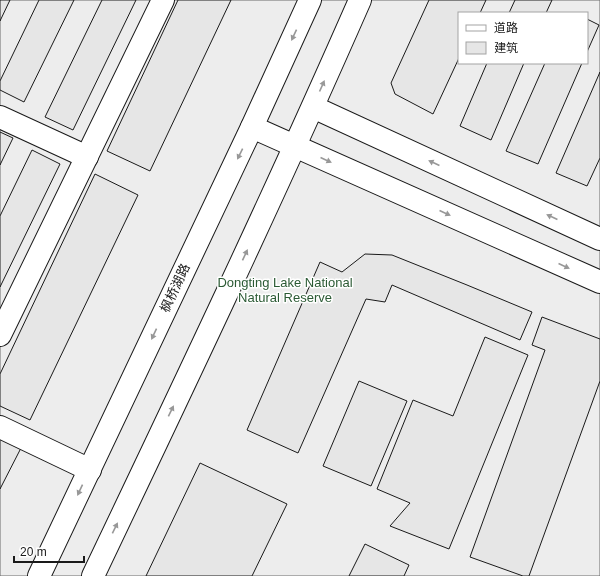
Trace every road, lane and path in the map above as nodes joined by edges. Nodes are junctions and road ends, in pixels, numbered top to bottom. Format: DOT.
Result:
graph roads {
  1 [pos="163,0"];
  2 [pos="310,0"];
  3 [pos="360,0"];
  4 [pos="313,107"];
  5 [pos="0,117"];
  6 [pos="252,127"];
  7 [pos="295,146"];
  8 [pos="87,157"];
  9 [pos="600,239"];
  10 [pos="600,282"];
  11 [pos="0,335"];
  12 [pos="0,427"];
  13 [pos="90,470"];
  14 [pos="39,576"];
  15 [pos="92,576"];
  1 -- 8 [label="main road"];
  2 -- 6 [label="main road, 枫桥湖路, one-way"];
  4 -- 3 [label="main road, one-way"];
  4 -- 7 [label="main road"];
  9 -- 4 [label="main road, one-way"];
  5 -- 8 [label="main road"];
  6 -- 7 [label="main road"];
  6 -- 13 [label="main road, 枫桥湖路, one-way"];
  7 -- 10 [label="main road, one-way"];
  15 -- 7 [label="main road, one-way"];
  8 -- 11 [label="main road"];
  12 -- 13 [label="main road"];
  13 -- 14 [label="main road, 枫桥湖路, one-way"];
}
